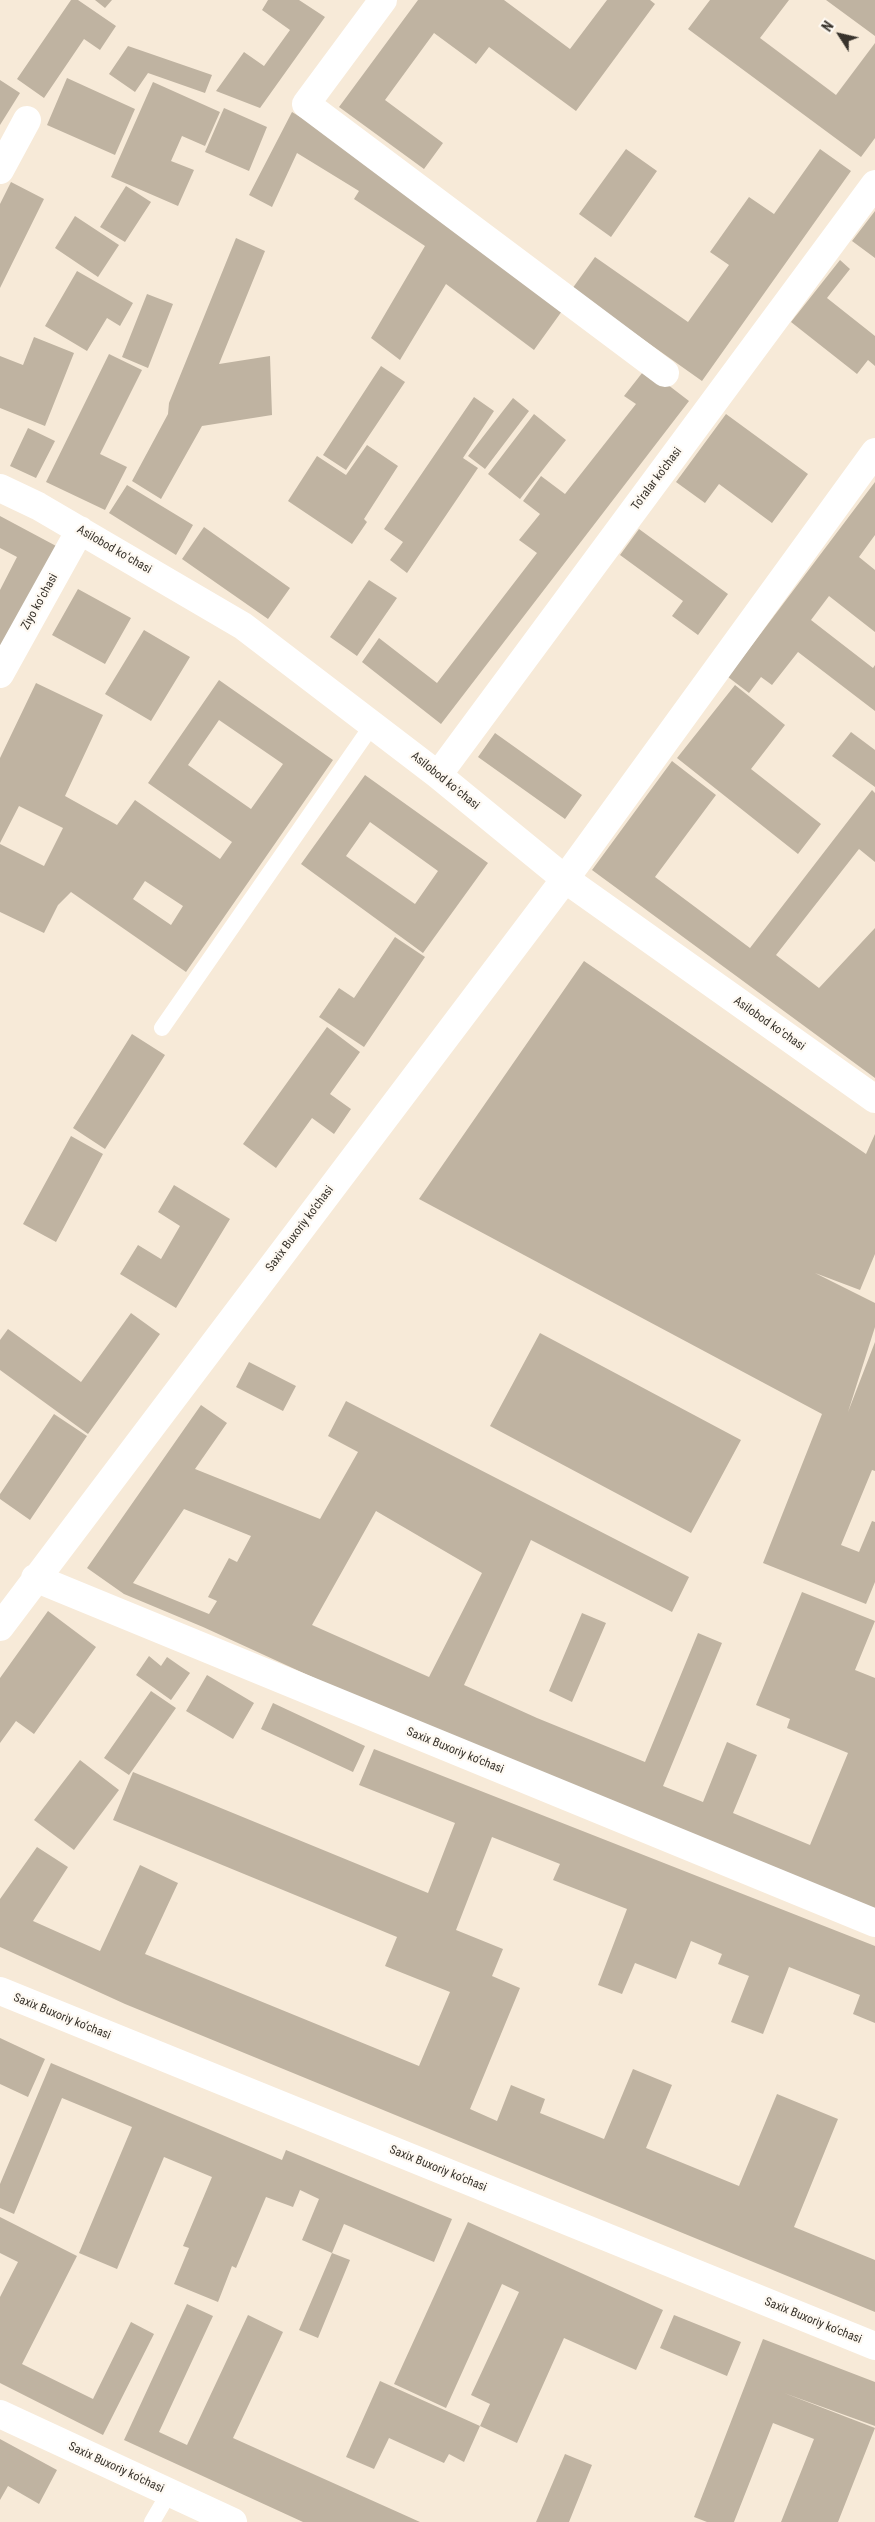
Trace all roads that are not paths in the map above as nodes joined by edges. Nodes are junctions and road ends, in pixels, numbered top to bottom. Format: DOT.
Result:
graph roads {
  1 [pos="383,0"];
  2 [pos="27,120"];
  3 [pos="0,170"];
  4 [pos="875,184"];
  5 [pos="665,373"];
  6 [pos="875,452"];
  7 [pos="0,488"];
  8 [pos="80,530"];
  9 [pos="0,674"];
  10 [pos="373,724"];
  11 [pos="438,774"];
  12 [pos="565,879"];
  13 [pos="162,1028"];
  14 [pos="875,1099"];
  15 [pos="35,1578"];
  16 [pos="0,1627"];
  17 [pos="875,1923"];
  18 [pos="0,1991"];
  19 [pos="875,2346"];
  20 [pos="0,2414"];
  21 [pos="169,2493"];
  22 [pos="152,2522"];
  23 [pos="233,2522"];
  1 -- 5 [label="street"];
  2 -- 3 [label="street"];
  4 -- 11 [label="street, To'ralar ko'chasi"];
  6 -- 12 [label="street, Saxix Buxoriy ko‘chasi"];
  7 -- 8 [label="street, Asilobod koʻchasi"];
  8 -- 9 [label="street, Ziyo koʻchasi"];
  8 -- 10 [label="street, Asilobod koʻchasi"];
  10 -- 11 [label="street, Asilobod koʻchasi"];
  10 -- 13 [label="lane"];
  11 -- 12 [label="street, Asilobod koʻchasi"];
  12 -- 14 [label="street, Asilobod koʻchasi"];
  12 -- 15 [label="street, Saxix Buxoriy ko‘chasi"];
  15 -- 16 [label="street, Saxix Buxoriy ko‘chasi"];
  15 -- 17 [label="street, Saxix Buxoriy ko‘chasi"];
  18 -- 19 [label="street, Saxix Buxoriy ko‘chasi"];
  20 -- 21 [label="street, Saxix Buxoriy ko‘chasi"];
  21 -- 22 [label="lane"];
  21 -- 23 [label="street, Saxix Buxoriy ko‘chasi"];
}
